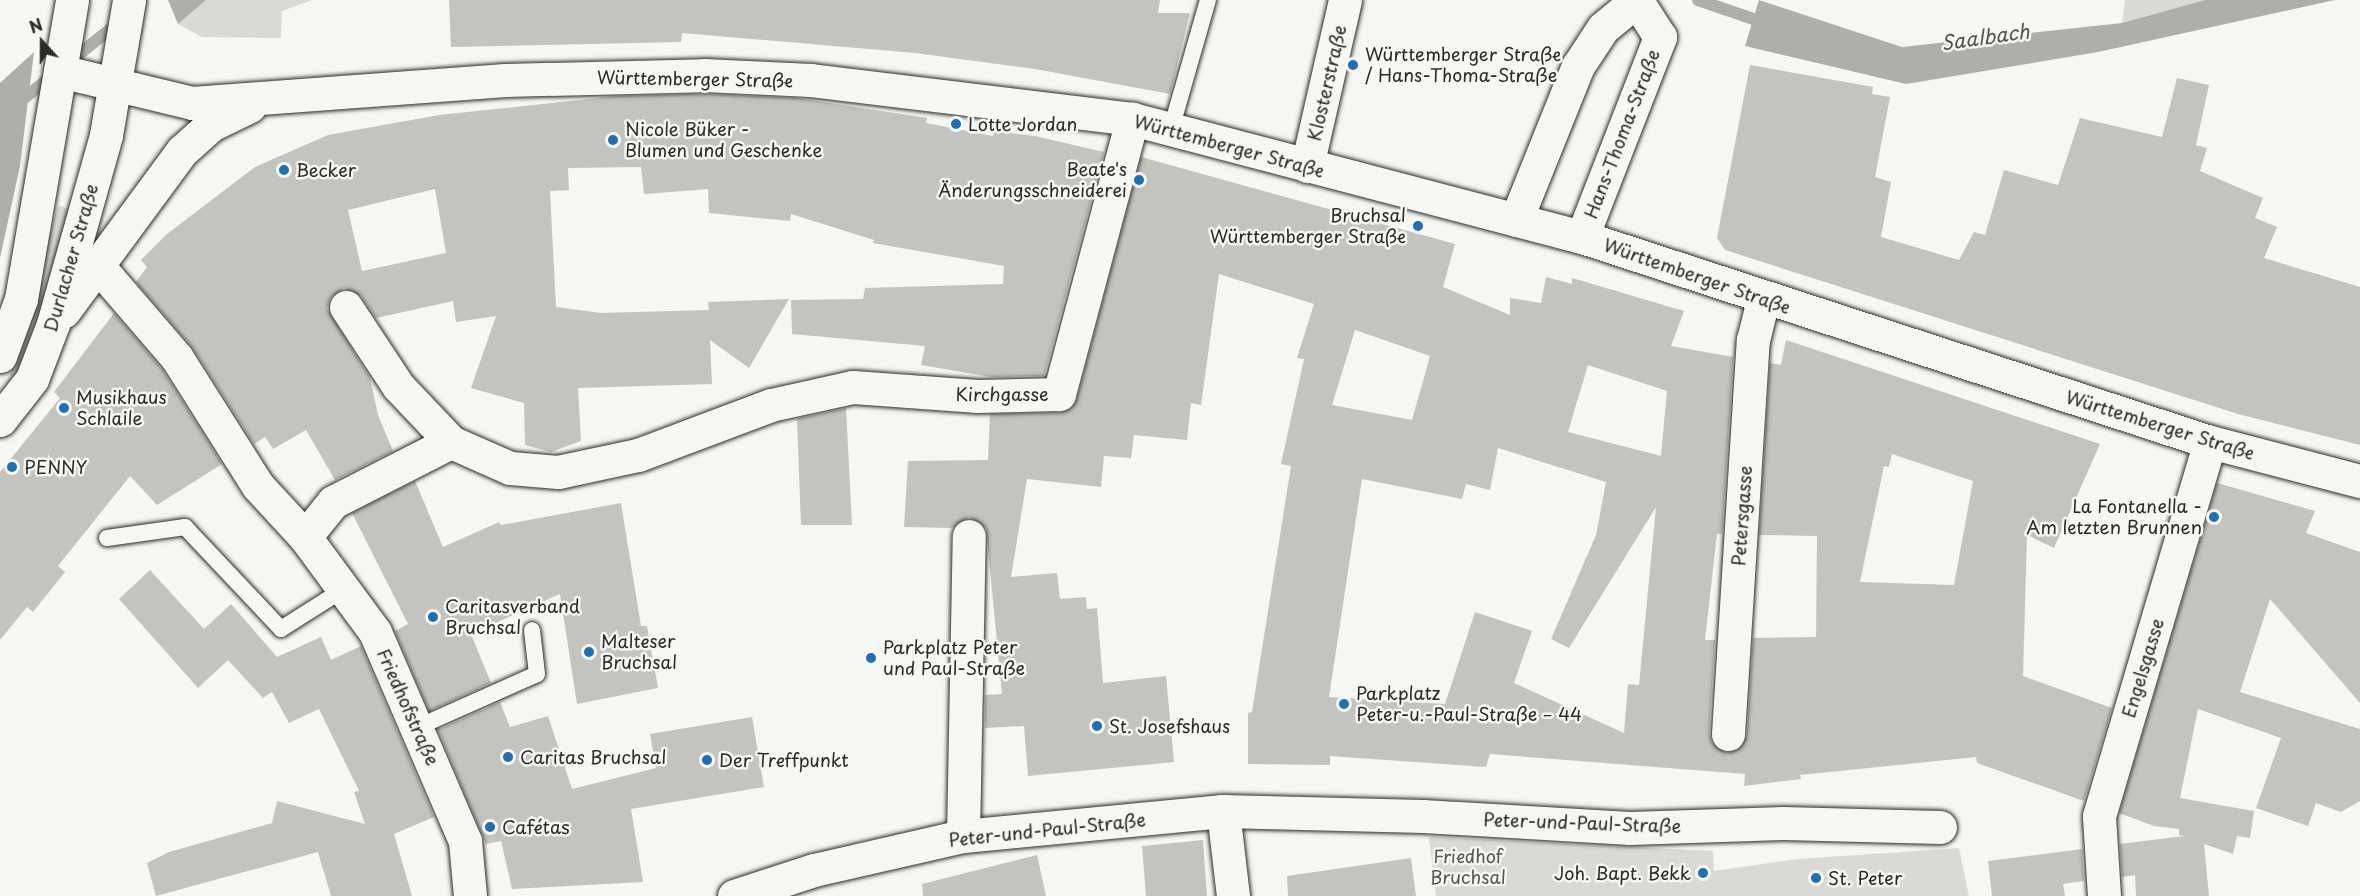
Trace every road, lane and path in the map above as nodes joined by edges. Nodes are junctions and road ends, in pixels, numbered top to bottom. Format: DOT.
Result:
graph roads {
  1 [pos="129,0"];
  2 [pos="1209,0"];
  3 [pos="1345,0"];
  4 [pos="1637,1"];
  5 [pos="71,6"];
  6 [pos="60,71"];
  7 [pos="112,79"];
  8 [pos="261,101"];
  9 [pos="1132,119"];
  10 [pos="1171,129"];
  11 [pos="1307,166"];
  12 [pos="1516,220"];
  13 [pos="1582,237"];
  14 [pos="98,266"];
  15 [pos="1763,300"];
  16 [pos="346,307"];
  17 [pos="53,324"];
  18 [pos="0,356"];
  19 [pos="0,420"];
  20 [pos="451,442"];
  21 [pos="2210,442"];
  22 [pos="2360,481"];
  23 [pos="969,536"];
  24 [pos="304,537"];
  25 [pos="107,538"];
  26 [pos="344,589"];
  27 [pos="532,630"];
  28 [pos="418,727"];
  29 [pos="1728,735"];
  30 [pos="1223,812"];
  31 [pos="1940,827"];
  32 [pos="963,836"];
  33 [pos="470,896"];
  34 [pos="734,896"];
  35 [pos="1233,896"];
  36 [pos="2104,896"];
  1 -- 7 [label="street, Durlacher Straße"];
  2 -- 10 [label="lane"];
  3 -- 11 [label="street, Klosterstraße"];
  4 -- 12 [label="street, Hans-Thoma-Straße"];
  4 -- 13 [label="street, Hans-Thoma-Straße"];
  5 -- 6 [label="street, Durlacher Straße"];
  6 -- 7 [label="street, Württemberger Straße"];
  6 -- 18 [label="street, Durlacher Straße"];
  7 -- 8 [label="street, Württemberger Straße"];
  7 -- 17 [label="street, Durlacher Straße"];
  8 -- 9 [label="street, Württemberger Straße"];
  8 -- 14 [label="street"];
  9 -- 10 [label="street, Württemberger Straße"];
  9 -- 20 [label="street, Kirchgasse"];
  10 -- 11 [label="street, Württemberger Straße"];
  11 -- 12 [label="street, Württemberger Straße"];
  12 -- 13 [label="street, Württemberger Straße"];
  13 -- 15 [label="street, Württemberger Straße"];
  14 -- 17 [label="street"];
  14 -- 24 [label="street, Friedhofstraße"];
  15 -- 21 [label="street, Württemberger Straße"];
  15 -- 29 [label="street, Petersgasse"];
  16 -- 20 [label="street"];
  17 -- 19 [label="street, Durlacher Straße"];
  20 -- 24 [label="street"];
  21 -- 22 [label="street, Württemberger Straße"];
  21 -- 36 [label="street, Engelsgasse"];
  23 -- 32 [label="street"];
  24 -- 26 [label="street, Friedhofstraße"];
  25 -- 26 [label="lane"];
  26 -- 28 [label="street, Friedhofstraße"];
  27 -- 28 [label="lane"];
  28 -- 33 [label="street, Friedhofstraße"];
  30 -- 31 [label="street, Peter-und-Paul-Straße"];
  30 -- 32 [label="street, Peter-und-Paul-Straße"];
  30 -- 35 [label="street"];
  32 -- 34 [label="street, Peter-und-Paul-Straße"];
}
